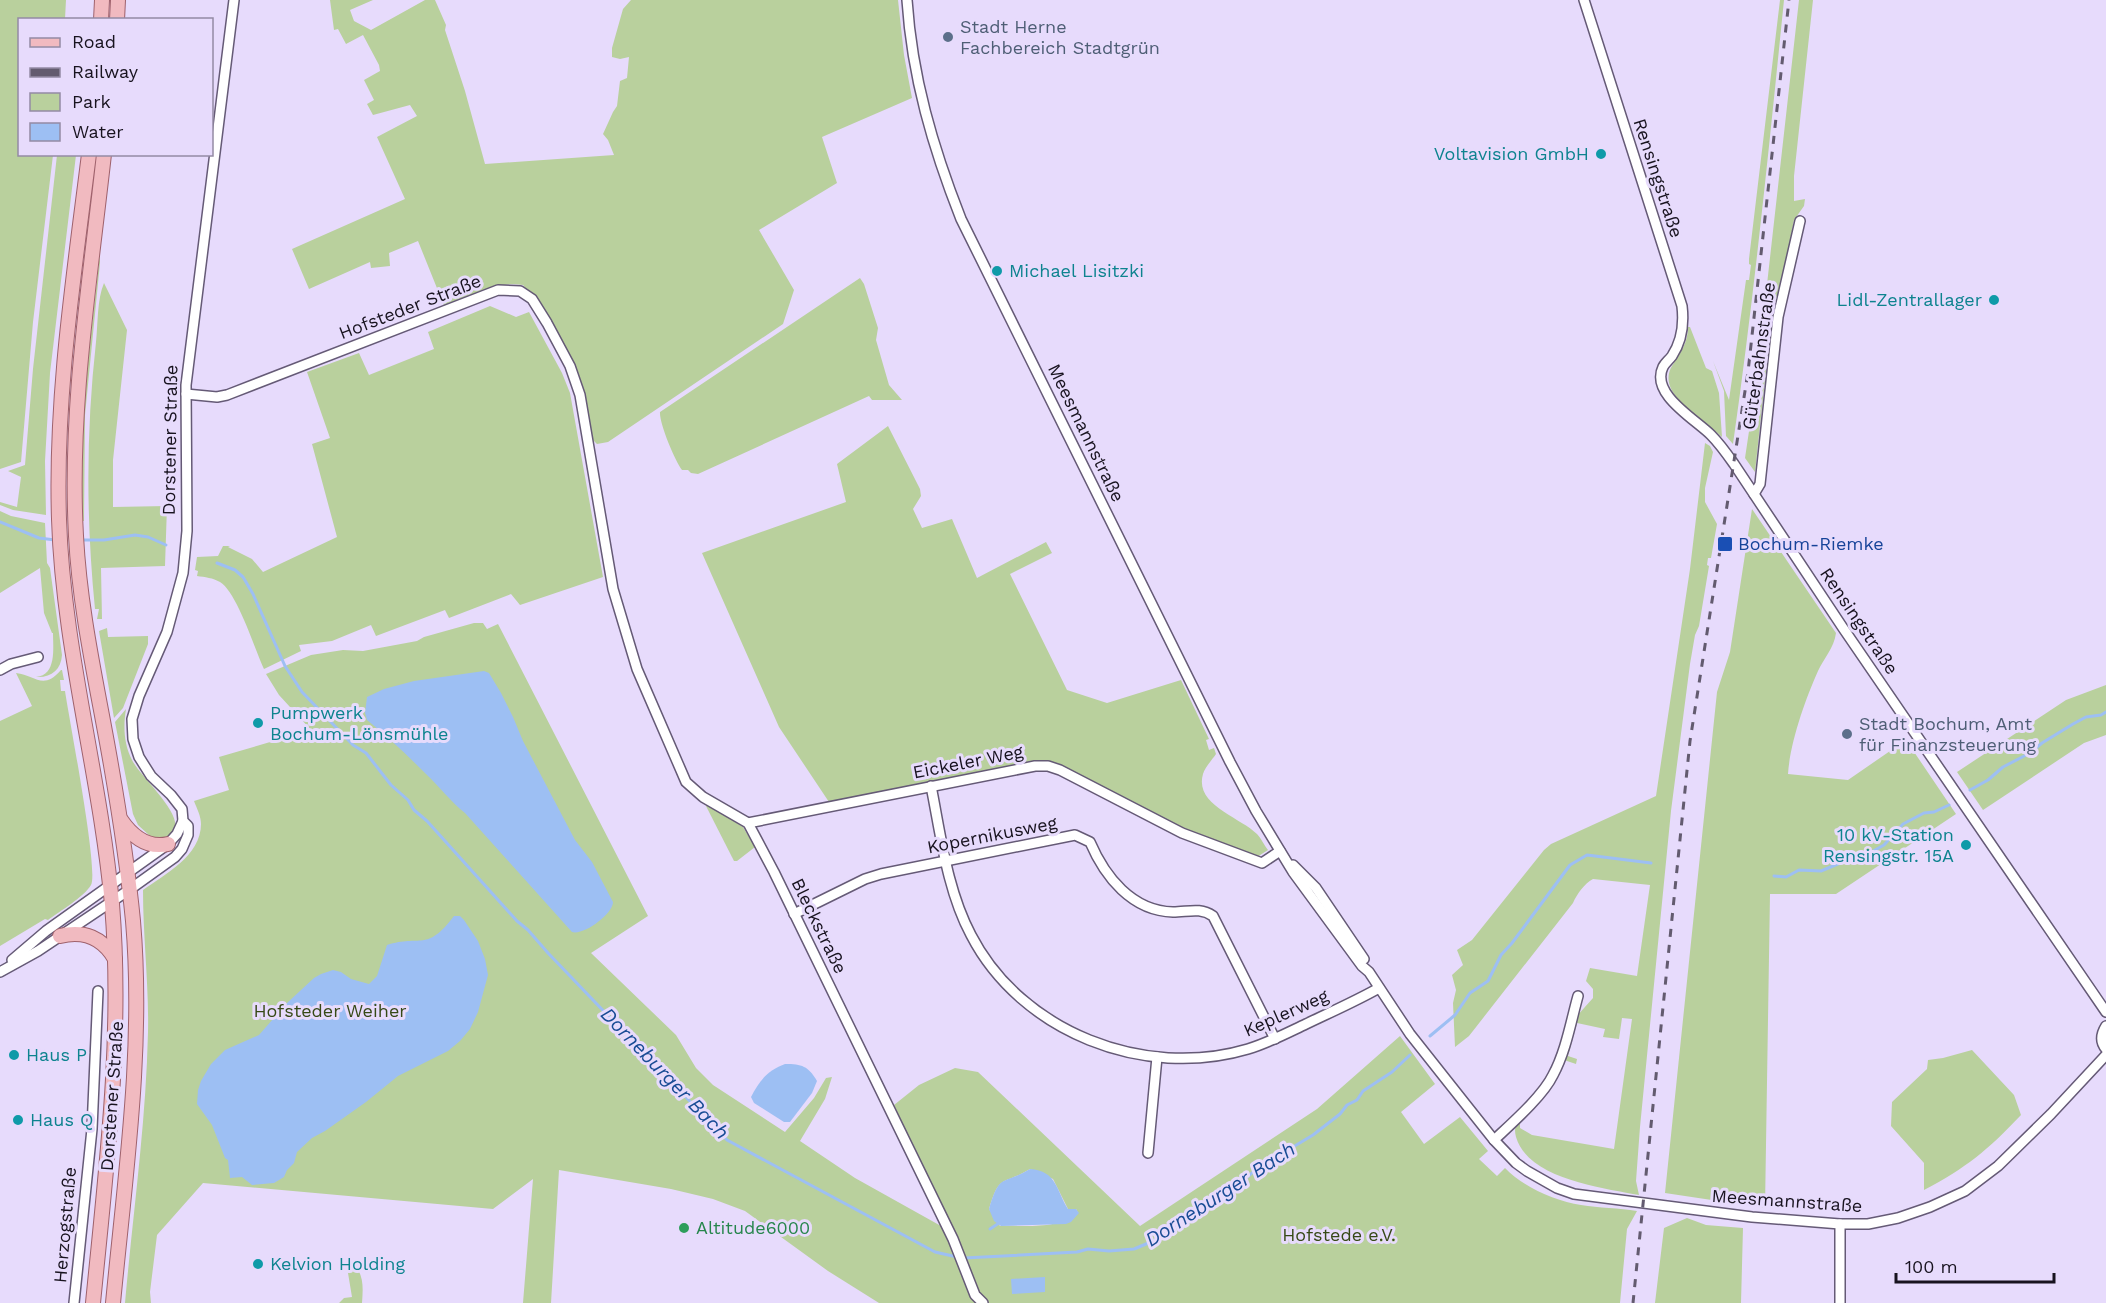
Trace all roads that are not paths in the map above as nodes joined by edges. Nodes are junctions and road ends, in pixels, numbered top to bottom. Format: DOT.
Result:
graph roads {
  1 [pos="102,0"];
  2 [pos="118,0"];
  3 [pos="234,0"];
  4 [pos="907,0"];
  5 [pos="1584,0"];
  6 [pos="101,18"];
  7 [pos="117,18"];
  8 [pos="89,156"];
  9 [pos="104,156"];
  10 [pos="1800,221"];
  11 [pos="186,394"];
  12 [pos="1754,494"];
  13 [pos="38,657"];
  14 [pos="0,670"];
  15 [pos="931,786"];
  16 [pos="120,818"];
  17 [pos="183,821"];
  18 [pos="748,823"];
  19 [pos="168,844"];
  20 [pos="1280,851"];
  21 [pos="946,861"];
  22 [pos="128,874"];
  23 [pos="110,886"];
  24 [pos="129,890"];
  25 [pos="112,902"];
  26 [pos="794,914"];
  27 [pos="60,936"];
  28 [pos="115,959"];
  29 [pos="0,971"];
  30 [pos="1379,988"];
  31 [pos="98,991"];
  32 [pos="1578,996"];
  33 [pos="2106,1012"];
  34 [pos="2106,1026"];
  35 [pos="1275,1039"];
  36 [pos="2106,1050"];
  37 [pos="2106,1055"];
  38 [pos="1157,1057"];
  39 [pos="1494,1140"];
  40 [pos="1148,1153"];
  41 [pos="1840,1224"];
  42 [pos="74,1303"];
  43 [pos="93,1303"];
  44 [pos="113,1303"];
  45 [pos="983,1303"];
  46 [pos="1840,1303"];
  1 -- 6 [label="main road"];
  2 -- 7 [label="main road"];
  3 -- 11 [label="street, Dorstener Straße"];
  4 -- 20 [label="street, Meesmannstraße"];
  5 -- 12 [label="street, Rensingstraße"];
  8 -- 23 [label="main road, Dorstener Straße"];
  9 -- 16 [label="main road, Dorstener Straße"];
  10 -- 12 [label="street, Güterbahnstraße"];
  11 -- 17 [label="street, Dorstener Straße"];
  11 -- 18 [label="street, Hofsteder Straße"];
  12 -- 33 [label="street, Rensingstraße"];
  13 -- 14 [label="street"];
  15 -- 18 [label="street, Eickeler Weg"];
  15 -- 20 [label="street, Eickeler Weg"];
  15 -- 21 [label="street, Keplerweg"];
  16 -- 19 [label="main road"];
  16 -- 22 [label="main road, Dorstener Straße"];
  17 -- 19 [label="street"];
  17 -- 24 [label="street, Dorstener Straße"];
  18 -- 26 [label="street, Bleckstraße"];
  19 -- 22 [label="street"];
  20 -- 30 [label="street, Meesmannstraße"];
  21 -- 26 [label="street, Kopernikusweg"];
  21 -- 35 [label="street, Kopernikusweg"];
  21 -- 38 [label="street, Keplerweg"];
  22 -- 23 [label="street"];
  22 -- 24 [label="main road, Dorstener Straße"];
  23 -- 25 [label="main road, Dorstener Straße"];
  23 -- 29 [label="street"];
  24 -- 25 [label="street, Dorstener Straße"];
  24 -- 44 [label="main road, Dorstener Straße"];
  25 -- 27 [label="street"];
  25 -- 28 [label="main road, Dorstener Straße"];
  26 -- 45 [label="street, Bleckstraße"];
  27 -- 28 [label="main road"];
  27 -- 29 [label="street"];
  28 -- 43 [label="main road, Dorstener Straße"];
  30 -- 35 [label="street, Keplerweg"];
  30 -- 39 [label="street, Meesmannstraße"];
  31 -- 42 [label="street, Herzogstraße"];
  32 -- 39 [label="street"];
  34 -- 36 [label="street"];
  35 -- 38 [label="street, Keplerweg"];
  37 -- 41 [label="street, Meesmannstraße"];
  38 -- 40 [label="street"];
  39 -- 41 [label="street, Meesmannstraße"];
  41 -- 46 [label="street"];
}
